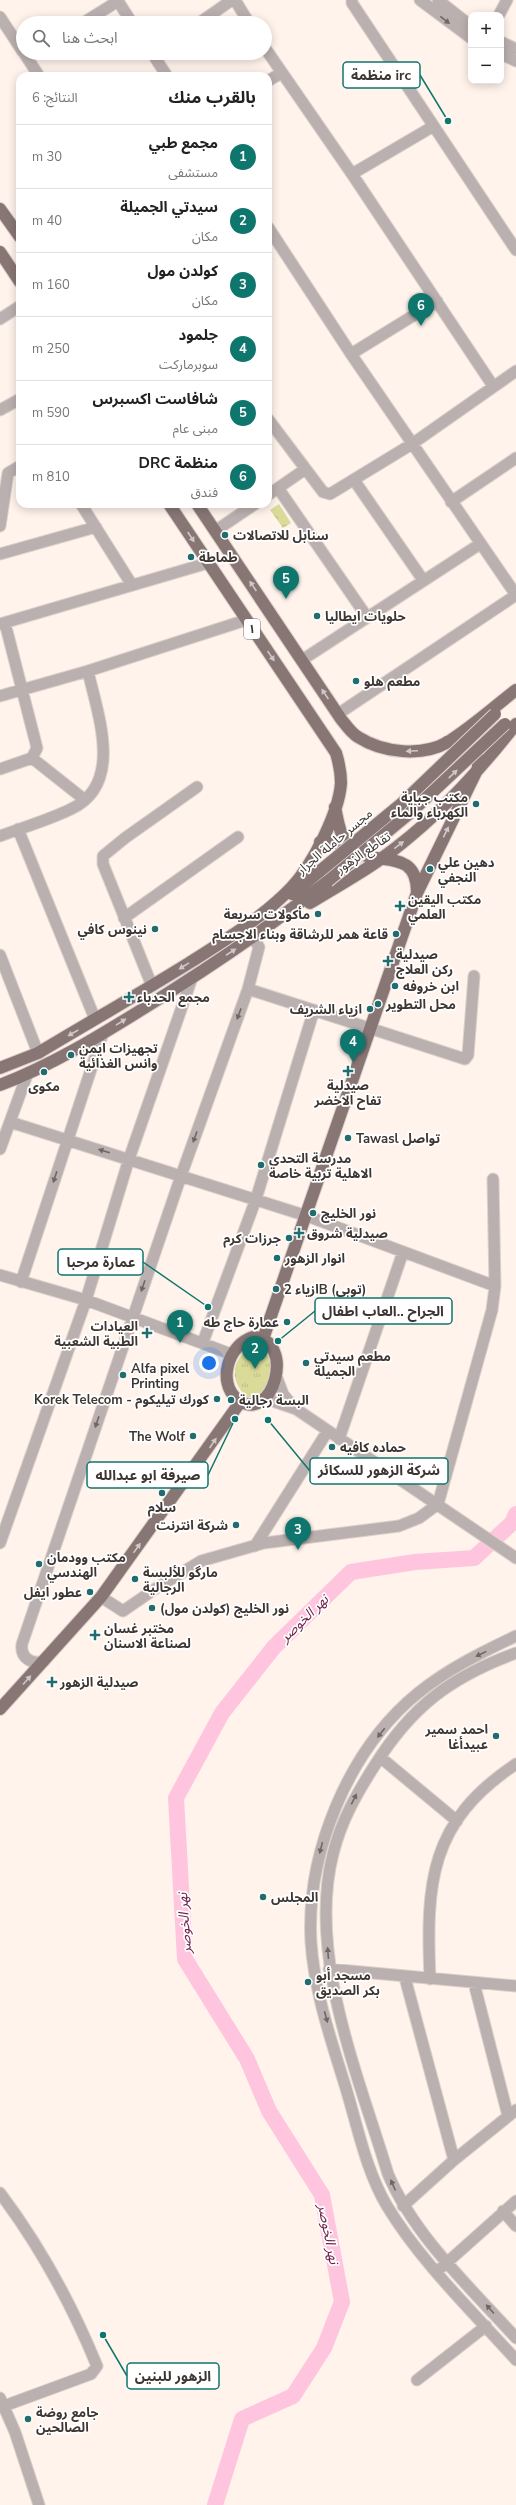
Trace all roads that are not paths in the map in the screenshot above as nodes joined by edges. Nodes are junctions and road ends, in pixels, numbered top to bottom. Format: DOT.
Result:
graph roads {
  1 [pos="233,0"];
  2 [pos="420,0"];
  3 [pos="439,0"];
  4 [pos="507,0"];
  5 [pos="118,1"];
  6 [pos="350,1"];
  7 [pos="501,12"];
  8 [pos="94,16"];
  9 [pos="128,16"];
  10 [pos="209,16"];
  11 [pos="244,16"];
  12 [pos="0,17"];
  13 [pos="468,24"];
  14 [pos="468,36"];
  15 [pos="16,39"];
  16 [pos="504,43"];
  17 [pos="516,49"];
  18 [pos="508,57"];
  19 [pos="272,59"];
  20 [pos="30,60"];
  21 [pos="157,60"];
  22 [pos="516,70"];
  23 [pos="37,72"];
  24 [pos="164,72"];
  25 [pos="281,73"];
  26 [pos="272,79"];
  27 [pos="432,127"];
  28 [pos="352,174"];
  29 [pos="0,209"];
  30 [pos="16,231"];
  31 [pos="272,233"];
  32 [pos="516,250"];
  33 [pos="0,252"];
  34 [pos="16,276"];
  35 [pos="437,301"];
  36 [pos="16,309"];
  37 [pos="0,319"];
  38 [pos="351,354"];
  39 [pos="516,371"];
  40 [pos="493,386"];
  41 [pos="16,401"];
  42 [pos="0,410"];
  43 [pos="272,425"];
  44 [pos="412,444"];
  45 [pos="515,461"];
  46 [pos="16,467"];
  47 [pos="304,470"];
  48 [pos="4,471"];
  49 [pos="354,480"];
  50 [pos="278,488"];
  51 [pos="272,492"];
  52 [pos="451,502"];
  53 [pos="83,508"];
  54 [pos="172,508"];
  55 [pos="200,508"];
  56 [pos="248,508"];
  57 [pos="0,526"];
  58 [pos="96,527"];
  59 [pos="215,531"];
  60 [pos="480,544"];
  61 [pos="0,554"];
  62 [pos="208,563"];
  63 [pos="423,580"];
  64 [pos="132,585"];
  65 [pos="516,595"];
  66 [pos="367,617"];
  67 [pos="246,620"];
  68 [pos="3,624"];
  69 [pos="302,660"];
  70 [pos="88,671"];
  71 [pos="22,690"];
  72 [pos="516,690"];
  73 [pos="516,694"];
  74 [pos="0,696"];
  75 [pos="338,714"];
  76 [pos="516,714"];
  77 [pos="511,724"];
  78 [pos="470,726"];
  79 [pos="447,742"];
  80 [pos="496,748"];
  81 [pos="32,758"];
  82 [pos="478,768"];
  83 [pos="0,769"];
  84 [pos="197,787"];
  85 [pos="85,800"];
  86 [pos="335,806"];
  87 [pos="18,829"];
  88 [pos="0,836"];
  89 [pos="238,837"];
  90 [pos="320,842"];
  91 [pos="383,858"];
  92 [pos="324,876"];
  93 [pos="351,878"];
  94 [pos="417,893"];
  95 [pos="124,918"];
  96 [pos="253,923"];
  97 [pos="256,936"];
  98 [pos="0,955"];
  99 [pos="474,976"];
  100 [pos="192,978"];
  101 [pos="152,986"];
  102 [pos="248,989"];
  103 [pos="314,1010"];
  104 [pos="95,1020"];
  105 [pos="370,1029"];
  106 [pos="103,1033"];
  107 [pos="38,1053"];
  108 [pos="0,1068"];
  109 [pos="26,1075"];
  110 [pos="0,1085"];
  111 [pos="10,1122"];
  112 [pos="67,1140"];
  113 [pos="0,1149"];
  114 [pos="129,1159"];
  115 [pos="181,1176"];
  116 [pos="493,1178"];
  117 [pos="256,1199"];
  118 [pos="307,1216"];
  119 [pos="404,1252"];
  120 [pos="0,1275"];
  121 [pos="21,1282"];
  122 [pos="495,1286"];
  123 [pos="86,1300"];
  124 [pos="133,1316"];
  125 [pos="263,1339"];
  126 [pos="203,1342"];
  127 [pos="231,1354"];
  128 [pos="276,1378"];
  129 [pos="264,1398"];
  130 [pos="241,1401"];
  131 [pos="296,1409"];
  132 [pos="327,1432"];
  133 [pos="339,1439"];
  134 [pos="441,1506"];
  135 [pos="0,1543"];
  136 [pos="255,1546"];
  137 [pos="516,1558"];
  138 [pos="101,1597"];
  139 [pos="516,1636"];
  140 [pos="516,1653"];
  141 [pos="44,1661"];
  142 [pos="0,1709"];
  143 [pos="380,1757"];
  144 [pos="516,1764"];
  145 [pos="457,1821"];
  146 [pos="329,1969"];
  147 [pos="405,1978"];
  148 [pos="430,1979"];
  149 [pos="474,1984"];
  150 [pos="516,1986"];
  151 [pos="355,2064"];
  152 [pos="340,2069"];
  153 [pos="512,2113"];
  154 [pos="454,2160"];
  155 [pos="0,2193"];
  156 [pos="516,2201"];
  157 [pos="403,2206"];
  158 [pos="503,2211"];
  159 [pos="516,2226"];
  160 [pos="447,2262"];
  161 [pos="437,2272"];
  162 [pos="486,2326"];
  163 [pos="516,2338"];
  164 [pos="516,2360"];
  165 [pos="417,2380"];
  166 [pos="2,2402"];
  167 [pos="36,2504"];
  1 -- 10 [label="street"];
  1 -- 11 [label="street"];
  2 -- 14 [label="street, one-way"];
  3 -- 13 [label="street"];
  4 -- 7 [label="street"];
  5 -- 8 [label="street"];
  5 -- 9 [label="street"];
  6 -- 27 [label="street"];
  12 -- 15 [label="street"];
  16 -- 17 [label="street"];
  18 -- 22 [label="street"];
  19 -- 25 [label="street"];
  20 -- 23 [label="street"];
  21 -- 24 [label="street"];
  25 -- 26 [label="street"];
  25 -- 28 [label="street"];
  27 -- 28 [label="street"];
  27 -- 32 [label="street"];
  28 -- 35 [label="street"];
  29 -- 30 [label="main road"];
  31 -- 38 [label="street"];
  33 -- 34 [label="main road"];
  35 -- 38 [label="street"];
  35 -- 40 [label="street"];
  36 -- 37 [label="street"];
  38 -- 44 [label="street"];
  39 -- 40 [label="street"];
  40 -- 44 [label="street"];
  41 -- 42 [label="street"];
  43 -- 47 [label="street"];
  44 -- 49 [label="street"];
  44 -- 52 [label="street"];
  45 -- 52 [label="street"];
  46 -- 48 [label="street"];
  47 -- 49 [label="street"];
  47 -- 50 [label="street"];
  48 -- 57 [label="street"];
  49 -- 63 [label="street"];
  50 -- 51 [label="street"];
  50 -- 66 [label="street"];
  52 -- 60 [label="street"];
  53 -- 58 [label="street"];
  54 -- 62 [label="main road, ١, one-way"];
  55 -- 59 [label="main road"];
  56 -- 59 [label="street"];
  58 -- 61 [label="street"];
  58 -- 64 [label="street"];
  69 -- 59 [label="main road, one-way"];
  60 -- 63 [label="street"];
  60 -- 65 [label="street"];
  62 -- 64 [label="street"];
  62 -- 67 [label="main road, ١"];
  63 -- 66 [label="street"];
  64 -- 68 [label="street"];
  65 -- 75 [label="street"];
  66 -- 69 [label="street"];
  67 -- 70 [label="street"];
  67 -- 86 [label="main road, ١, one-way"];
  68 -- 71 [label="street"];
  75 -- 69 [label="main road, one-way"];
  70 -- 71 [label="street"];
  70 -- 85 [label="street"];
  71 -- 74 [label="street"];
  71 -- 81 [label="street"];
  72 -- 78 [label="main road"];
  73 -- 92 [label="main road, مجسر حاملة الجرار, bridge"];
  79 -- 75 [label="main road, one-way"];
  76 -- 77 [label="main road, مجسر حاملة الجرار"];
  77 -- 80 [label="main road, تقاطع الزهور"];
  92 -- 77 [label="main road, مجسر حاملة الجرار, one-way, bridge"];
  78 -- 79 [label="main road"];
  78 -- 80 [label="main road"];
  79 -- 82 [label="main road"];
  80 -- 82 [label="main road, تقاطع الزهور"];
  81 -- 83 [label="street"];
  81 -- 85 [label="street"];
  91 -- 82 [label="main road, تقاطع الزهور, one-way"];
  94 -- 82 [label="main road, one-way"];
  84 -- 95 [label="street"];
  85 -- 87 [label="street"];
  86 -- 90 [label="main road"];
  86 -- 91 [label="main road"];
  87 -- 88 [label="street"];
  87 -- 104 [label="street"];
  89 -- 95 [label="street"];
  90 -- 93 [label="main road"];
  90 -- 96 [label="main road"];
  91 -- 93 [label="main road, تقاطع الزهور"];
  91 -- 94 [label="main road"];
  92 -- 96 [label="main road, مجسر حاملة الجرار"];
  92 -- 97 [label="main road, مجسر حاملة الجرار"];
  93 -- 97 [label="main road, تقاطع الزهور"];
  94 -- 105 [label="main road"];
  95 -- 101 [label="street"];
  96 -- 101 [label="main road, one-way"];
  100 -- 97 [label="main road, one-way"];
  97 -- 102 [label="street"];
  98 -- 107 [label="street"];
  99 -- 105 [label="street"];
  106 -- 100 [label="main road, one-way"];
  100 -- 114 [label="street"];
  101 -- 104 [label="main road"];
  102 -- 103 [label="street"];
  102 -- 115 [label="street, one-way"];
  103 -- 105 [label="street"];
  103 -- 117 [label="street"];
  104 -- 107 [label="main road, one-way"];
  105 -- 118 [label="main road"];
  106 -- 109 [label="main road"];
  106 -- 112 [label="street"];
  107 -- 108 [label="main road"];
  109 -- 110 [label="main road"];
  109 -- 111 [label="street"];
  111 -- 112 [label="street"];
  111 -- 113 [label="street"];
  114 -- 112 [label="street, one-way"];
  112 -- 121 [label="street, one-way"];
  114 -- 115 [label="street"];
  114 -- 123 [label="street"];
  115 -- 117 [label="street"];
  115 -- 124 [label="street, one-way"];
  116 -- 122 [label="street"];
  117 -- 118 [label="street"];
  117 -- 126 [label="street"];
  118 -- 119 [label="street"];
  118 -- 125 [label="main road"];
  119 -- 122 [label="street"];
  119 -- 133 [label="street"];
  120 -- 121 [label="street"];
  121 -- 123 [label="street"];
  122 -- 134 [label="street"];
  123 -- 124 [label="street"];
  123 -- 135 [label="street"];
  124 -- 126 [label="street"];
  124 -- 141 [label="street, one-way"];
  125 -- 127 [label="main road"];
  125 -- 128 [label="main road"];
  126 -- 127 [label="street"];
  127 -- 130 [label="main road"];
  128 -- 129 [label="main road"];
  128 -- 131 [label="street"];
  129 -- 130 [label="main road"];
  129 -- 131 [label="street"];
  138 -- 130 [label="main road, one-way"];
  131 -- 132 [label="street"];
  132 -- 133 [label="street"];
  132 -- 136 [label="street"];
  133 -- 134 [label="street"];
  134 -- 136 [label="street"];
  134 -- 137 [label="street"];
  136 -- 138 [label="street"];
  138 -- 141 [label="main road"];
  139 -- 152 [label="street, one-way"];
  140 -- 143 [label="street"];
  142 -- 141 [label="main road, one-way"];
  143 -- 145 [label="street"];
  146 -- 143 [label="street, one-way"];
  144 -- 145 [label="street"];
  145 -- 148 [label="street"];
  146 -- 147 [label="street"];
  146 -- 151 [label="street"];
  147 -- 148 [label="street"];
  147 -- 154 [label="street"];
  148 -- 149 [label="street"];
  149 -- 150 [label="street"];
  149 -- 153 [label="street"];
  151 -- 152 [label="street"];
  157 -- 151 [label="street, one-way"];
  152 -- 161 [label="street"];
  153 -- 154 [label="street"];
  154 -- 157 [label="street"];
  155 -- 166 [label="street"];
  156 -- 158 [label="street"];
  157 -- 160 [label="street"];
  158 -- 159 [label="street"];
  158 -- 160 [label="street"];
  160 -- 161 [label="street"];
  163 -- 160 [label="street, one-way"];
  161 -- 162 [label="street"];
  162 -- 164 [label="street"];
  162 -- 165 [label="street"];
  166 -- 167 [label="street"];
}
